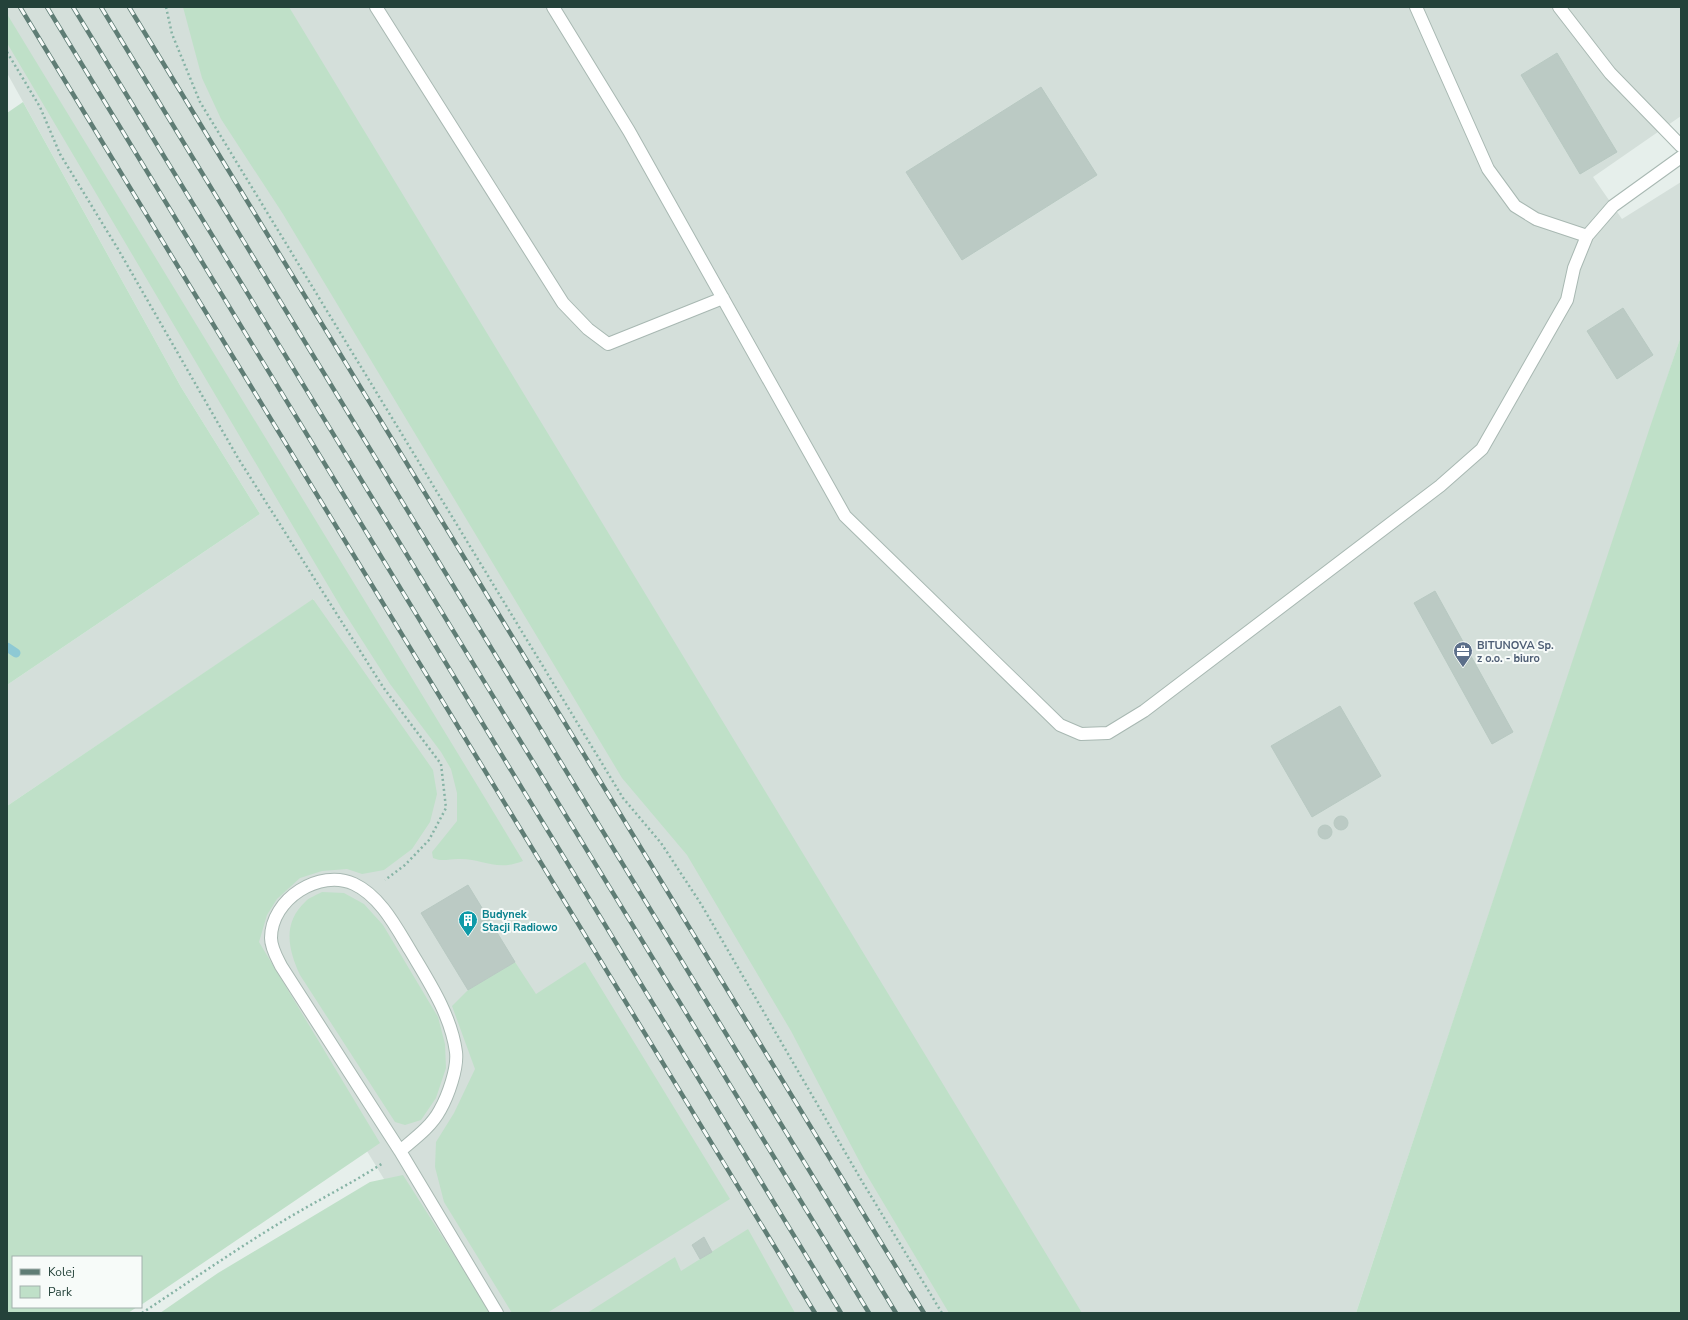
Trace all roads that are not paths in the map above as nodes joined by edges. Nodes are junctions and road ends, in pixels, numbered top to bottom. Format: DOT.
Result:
graph roads {
  1 [pos="376,7"];
  2 [pos="553,7"];
  3 [pos="1416,7"];
  4 [pos="1559,7"];
  5 [pos="1681,146"];
  6 [pos="1681,157"];
  7 [pos="1587,236"];
  8 [pos="723,298"];
  9 [pos="400,1152"];
  10 [pos="497,1313"];
  1 -- 8 [label="lane"];
  2 -- 8 [label="lane"];
  3 -- 7 [label="lane"];
  4 -- 5 [label="lane"];
  6 -- 7 [label="lane"];
  7 -- 8 [label="lane"];
  9 -- 9 [label="lane"];
  9 -- 10 [label="lane"];
}
